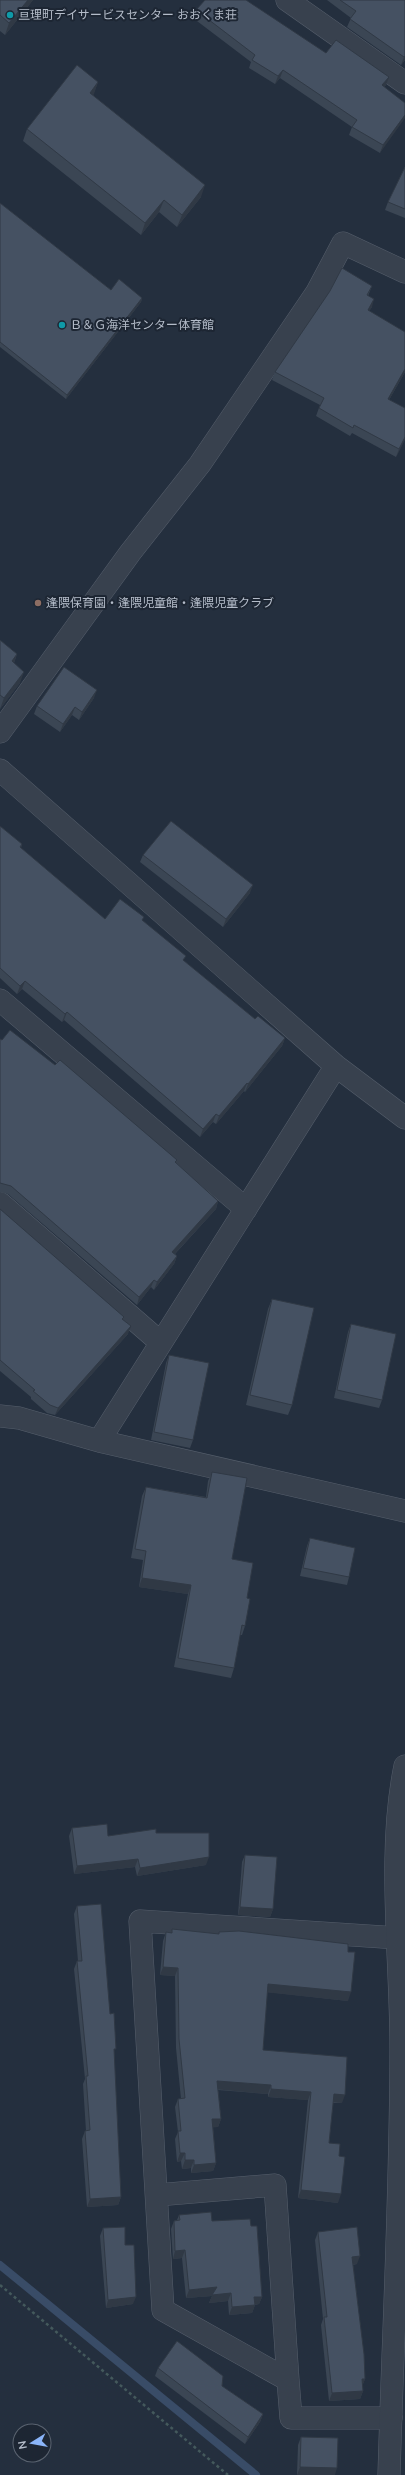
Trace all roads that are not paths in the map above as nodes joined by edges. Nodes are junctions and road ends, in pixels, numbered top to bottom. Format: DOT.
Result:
graph roads {
  1 [pos="288,0"];
  2 [pos="405,83"];
  3 [pos="405,272"];
  4 [pos="0,732"];
  5 [pos="0,770"];
  6 [pos="2,1006"];
  7 [pos="336,1066"];
  8 [pos="405,1118"];
  9 [pos="0,1203"];
  10 [pos="246,1209"];
  11 [pos="160,1342"];
  12 [pos="0,1401"];
  13 [pos="10,1417"];
  14 [pos="99,1441"];
  15 [pos="405,1511"];
  16 [pos="405,1766"];
  17 [pos="398,1938"];
  18 [pos="157,2195"];
  19 [pos="288,2380"];
  20 [pos="391,2418"];
  21 [pos="389,2475"];
  1 -- 2 [label="street"];
  3 -- 4 [label="street"];
  5 -- 7 [label="street"];
  6 -- 10 [label="street"];
  7 -- 8 [label="street"];
  7 -- 10 [label="street"];
  9 -- 11 [label="street"];
  10 -- 11 [label="street"];
  11 -- 14 [label="street"];
  12 -- 13 [label="street"];
  13 -- 14 [label="street"];
  14 -- 15 [label="street"];
  16 -- 17 [label="street"];
  17 -- 18 [label="street"];
  17 -- 20 [label="street"];
  18 -- 19 [label="street"];
  18 -- 19 [label="street"];
  19 -- 20 [label="street"];
  20 -- 21 [label="street"];
}
